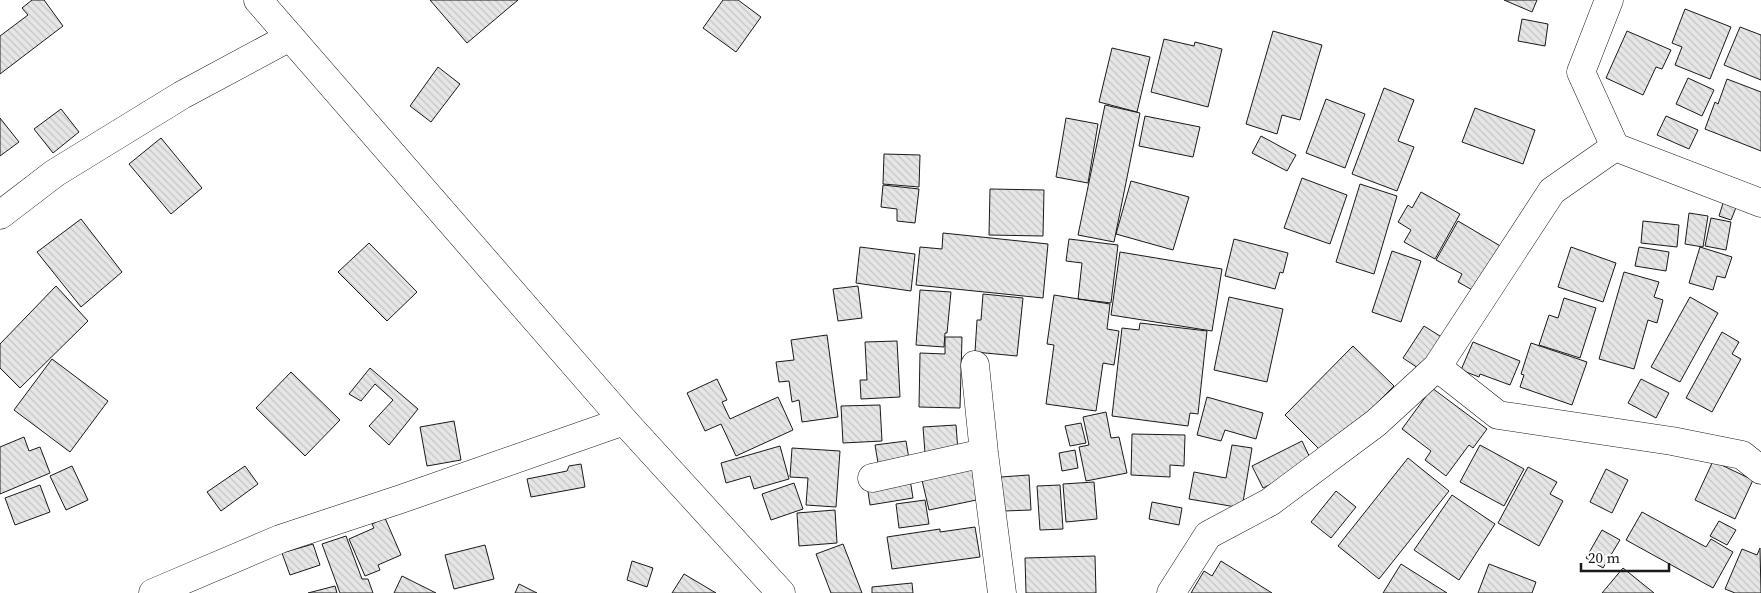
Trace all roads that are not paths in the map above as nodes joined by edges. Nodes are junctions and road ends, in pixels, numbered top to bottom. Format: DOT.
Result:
graph roads {
  1 [pos="258,0"];
  2 [pos="1609,0"];
  3 [pos="290,37"];
  4 [pos="1615,147"];
  5 [pos="1761,203"];
  6 [pos="0,215"];
  7 [pos="975,365"];
  8 [pos="1437,367"];
  9 [pos="624,420"];
  10 [pos="984,453"];
  11 [pos="1761,470"];
  12 [pos="872,478"];
  13 [pos="153,593"];
  14 [pos="781,593"];
  15 [pos="1002,593"];
  16 [pos="1171,593"];
  1 -- 3 [label="street"];
  2 -- 4 [label="street"];
  3 -- 6 [label="street"];
  3 -- 9 [label="street"];
  4 -- 5 [label="street"];
  4 -- 8 [label="street"];
  7 -- 10 [label="street"];
  8 -- 11 [label="street"];
  8 -- 16 [label="street"];
  9 -- 13 [label="street"];
  9 -- 14 [label="street"];
  10 -- 12 [label="street"];
  10 -- 15 [label="street"];
}
